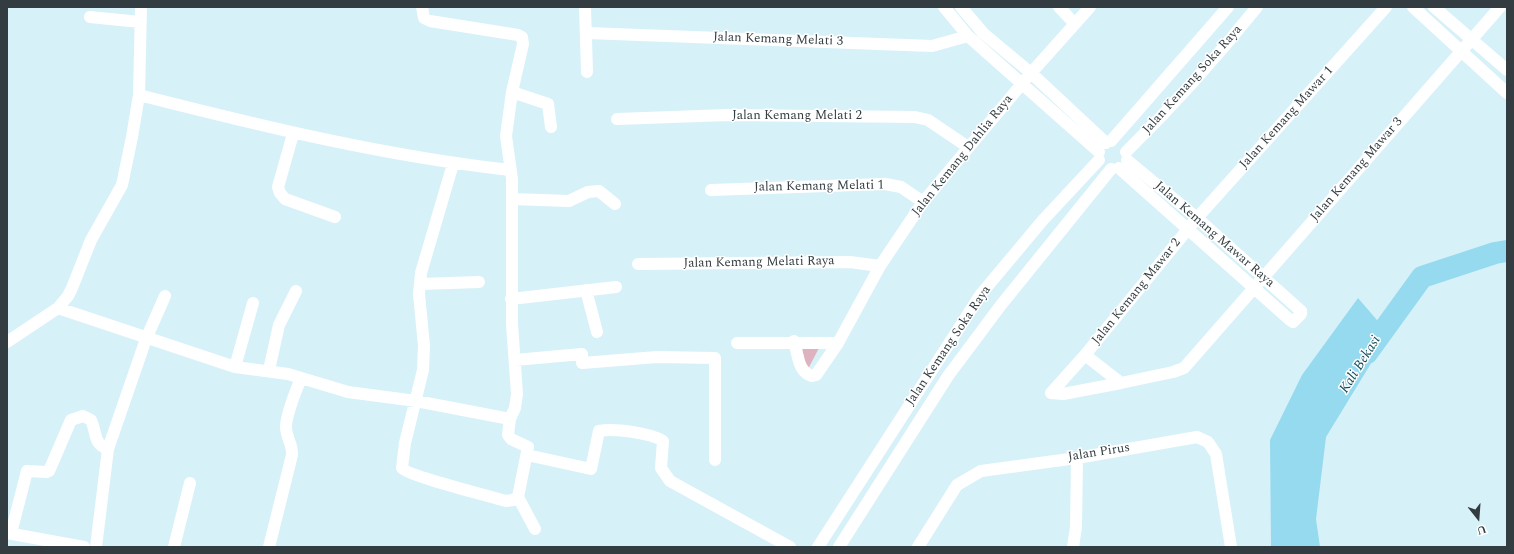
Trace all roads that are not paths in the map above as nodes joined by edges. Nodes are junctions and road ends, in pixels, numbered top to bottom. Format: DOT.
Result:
graph roads {
  1 [pos="141,7"];
  2 [pos="422,7"];
  3 [pos="585,7"];
  4 [pos="944,7"];
  5 [pos="961,7"];
  6 [pos="1059,7"];
  7 [pos="1090,7"];
  8 [pos="1228,7"];
  9 [pos="1257,7"];
  10 [pos="1386,7"];
  11 [pos="1413,7"];
  12 [pos="1434,7"];
  13 [pos="1500,7"];
  14 [pos="90,17"];
  15 [pos="140,22"];
  16 [pos="1075,24"];
  17 [pos="587,33"];
  18 [pos="968,36"];
  19 [pos="1472,40"];
  20 [pos="1461,52"];
  21 [pos="1507,70"];
  22 [pos="587,72"];
  23 [pos="1031,73"];
  24 [pos="1022,84"];
  25 [pos="512,92"];
  26 [pos="1507,94"];
  27 [pos="138,96"];
  28 [pos="617,119"];
  29 [pos="551,127"];
  30 [pos="293,134"];
  31 [pos="968,147"];
  32 [pos="1104,149"];
  33 [pos="1121,162"];
  34 [pos="453,164"];
  35 [pos="510,170"];
  36 [pos="711,190"];
  37 [pos="512,199"];
  38 [pos="923,202"];
  39 [pos="615,204"];
  40 [pos="335,217"];
  41 [pos="1197,218"];
  42 [pos="1188,230"];
  43 [pos="638,264"];
  44 [pos="880,266"];
  45 [pos="1263,278"];
  46 [pos="478,282"];
  47 [pos="420,284"];
  48 [pos="616,287"];
  49 [pos="1253,289"];
  50 [pos="586,290"];
  51 [pos="296,291"];
  52 [pos="165,296"];
  53 [pos="511,299"];
  54 [pos="253,303"];
  55 [pos="58,308"];
  56 [pos="598,332"];
  57 [pos="146,339"];
  58 [pos="7,342"];
  59 [pos="794,342"];
  60 [pos="736,343"];
  61 [pos="838,343"];
  62 [pos="1085,355"];
  63 [pos="515,360"];
  64 [pos="235,367"];
  65 [pos="270,370"];
  66 [pos="301,378"];
  67 [pos="1120,383"];
  68 [pos="416,401"];
  69 [pos="510,419"];
  70 [pos="108,449"];
  71 [pos="527,455"];
  72 [pos="1077,458"];
  73 [pos="715,460"];
  74 [pos="190,483"];
  75 [pos="518,497"];
  76 [pos="535,529"];
  77 [pos="9,533"];
  78 [pos="69,545"];
  79 [pos="84,547"];
  80 [pos="96,547"];
  81 [pos="174,547"];
  82 [pos="269,547"];
  83 [pos="790,547"];
  84 [pos="818,547"];
  85 [pos="840,547"];
  86 [pos="918,547"];
  87 [pos="1073,547"];
  88 [pos="1231,547"];
  1 -- 15 [label="street"];
  2 -- 25 [label="street"];
  3 -- 17 [label="street"];
  4 -- 18 [label="street"];
  5 -- 23 [label="street"];
  6 -- 16 [label="street"];
  7 -- 16 [label="street, Jalan Kemang Dahlia Raya"];
  8 -- 32 [label="street, Jalan Kemang Soka Raya"];
  9 -- 33 [label="street, Jalan Kemang Soka Raya"];
  10 -- 41 [label="street, Jalan Kemang Mawar 1"];
  11 -- 20 [label="street"];
  12 -- 19 [label="street"];
  13 -- 19 [label="street, Jalan Kemang Mawar 3"];
  14 -- 15 [label="street"];
  15 -- 27 [label="street"];
  16 -- 23 [label="street, Jalan Kemang Dahlia Raya"];
  17 -- 18 [label="street, Jalan Kemang Melati 3"];
  17 -- 22 [label="street"];
  18 -- 24 [label="street"];
  19 -- 20 [label="street, Jalan Kemang Mawar 3"];
  19 -- 21 [label="street"];
  20 -- 26 [label="street"];
  20 -- 45 [label="street, Jalan Kemang Mawar 3"];
  23 -- 24 [label="street, Jalan Kemang Dahlia Raya"];
  23 -- 32 [label="street"];
  24 -- 31 [label="street, Jalan Kemang Dahlia Raya"];
  24 -- 32 [label="street"];
  25 -- 29 [label="street"];
  25 -- 35 [label="street"];
  27 -- 30 [label="street"];
  27 -- 55 [label="street"];
  28 -- 31 [label="street, Jalan Kemang Melati 2"];
  30 -- 34 [label="street"];
  30 -- 40 [label="street"];
  31 -- 38 [label="street, Jalan Kemang Dahlia Raya"];
  32 -- 33 [label="street"];
  32 -- 33 [label="street"];
  32 -- 84 [label="street, Jalan Kemang Soka Raya"];
  33 -- 41 [label="street, Jalan Kemang Mawar Raya"];
  33 -- 42 [label="street, Jalan Kemang Mawar Raya"];
  33 -- 85 [label="street, Jalan Kemang Soka Raya"];
  34 -- 35 [label="street"];
  34 -- 47 [label="street"];
  35 -- 37 [label="street"];
  36 -- 38 [label="street, Jalan Kemang Melati 1"];
  37 -- 39 [label="street"];
  37 -- 53 [label="street"];
  38 -- 44 [label="street, Jalan Kemang Dahlia Raya"];
  41 -- 42 [label="street, Jalan Kemang Mawar 1"];
  41 -- 45 [label="street, Jalan Kemang Mawar Raya"];
  42 -- 49 [label="street, Jalan Kemang Mawar Raya"];
  42 -- 62 [label="street, Jalan Kemang Mawar 2"];
  43 -- 44 [label="street, Jalan Kemang Melati Raya"];
  44 -- 61 [label="street, Jalan Kemang Dahlia Raya"];
  45 -- 49 [label="street, Jalan Kemang Mawar 3"];
  45 -- 49 [label="street, Jalan Kemang Mawar Raya"];
  46 -- 47 [label="street"];
  47 -- 68 [label="street"];
  48 -- 50 [label="street"];
  49 -- 67 [label="street"];
  50 -- 53 [label="street"];
  50 -- 56 [label="street"];
  51 -- 65 [label="street"];
  52 -- 57 [label="street"];
  53 -- 63 [label="street"];
  54 -- 64 [label="street"];
  55 -- 57 [label="street"];
  55 -- 58 [label="street"];
  57 -- 64 [label="street"];
  57 -- 70 [label="street"];
  59 -- 60 [label="street"];
  59 -- 61 [label="street"];
  59 -- 61 [label="street, Jalan Kemang Dahlia Raya"];
  62 -- 67 [label="street, Jalan Kemang Mawar 2"];
  62 -- 67 [label="street"];
  63 -- 69 [label="street"];
  63 -- 73 [label="street"];
  64 -- 65 [label="street"];
  65 -- 66 [label="street"];
  66 -- 68 [label="street"];
  66 -- 82 [label="street"];
  68 -- 69 [label="street"];
  68 -- 75 [label="street"];
  69 -- 71 [label="street"];
  70 -- 77 [label="street"];
  70 -- 80 [label="street"];
  71 -- 75 [label="street"];
  71 -- 83 [label="street"];
  72 -- 86 [label="street, Jalan Pirus"];
  72 -- 87 [label="street"];
  72 -- 88 [label="street, Jalan Pirus"];
  74 -- 81 [label="street"];
  75 -- 76 [label="street"];
  77 -- 78 [label="street"];
  78 -- 79 [label="street"];
}
